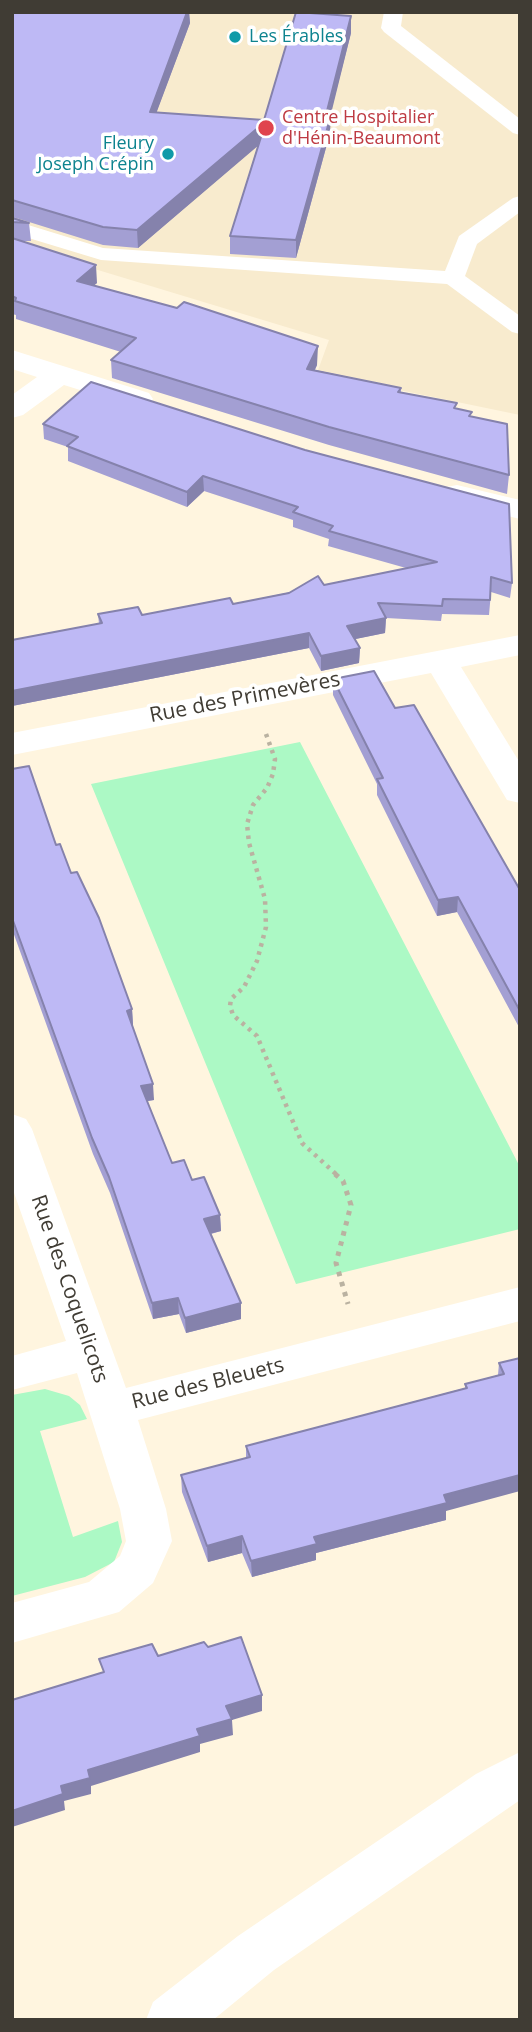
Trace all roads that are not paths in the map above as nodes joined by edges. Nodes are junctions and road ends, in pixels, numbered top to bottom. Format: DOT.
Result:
graph roads {
  1 [pos="394,12"];
  2 [pos="520,129"];
  3 [pos="520,202"];
  4 [pos="12,226"];
  5 [pos="453,278"];
  6 [pos="520,327"];
  7 [pos="12,359"];
  8 [pos="60,374"];
  9 [pos="162,407"];
  10 [pos="12,409"];
  11 [pos="430,487"];
  12 [pos="520,510"];
  13 [pos="520,645"];
  14 [pos="440,660"];
  15 [pos="12,744"];
  16 [pos="520,792"];
  17 [pos="12,1129"];
  18 [pos="520,1304"];
  19 [pos="90,1352"];
  20 [pos="12,1373"];
  21 [pos="111,1409"];
  22 [pos="12,1623"];
  23 [pos="520,1774"];
  24 [pos="172,2020"];
  1 -- 2 [label="lane"];
  3 -- 5 [label="lane"];
  4 -- 5 [label="lane"];
  5 -- 6 [label="lane"];
  7 -- 8 [label="street"];
  8 -- 9 [label="street"];
  8 -- 10 [label="street"];
  11 -- 12 [label="street"];
  13 -- 14 [label="street, Rue des Primevères"];
  14 -- 15 [label="street, Rue des Primevères"];
  14 -- 16 [label="street"];
  17 -- 19 [label="street, Rue des Coquelicots"];
  18 -- 21 [label="street, Rue des Bleuets"];
  19 -- 20 [label="street"];
  19 -- 21 [label="street, Rue des Coquelicots"];
  21 -- 22 [label="street, Rue des Bleuets"];
  23 -- 24 [label="street"];
}
